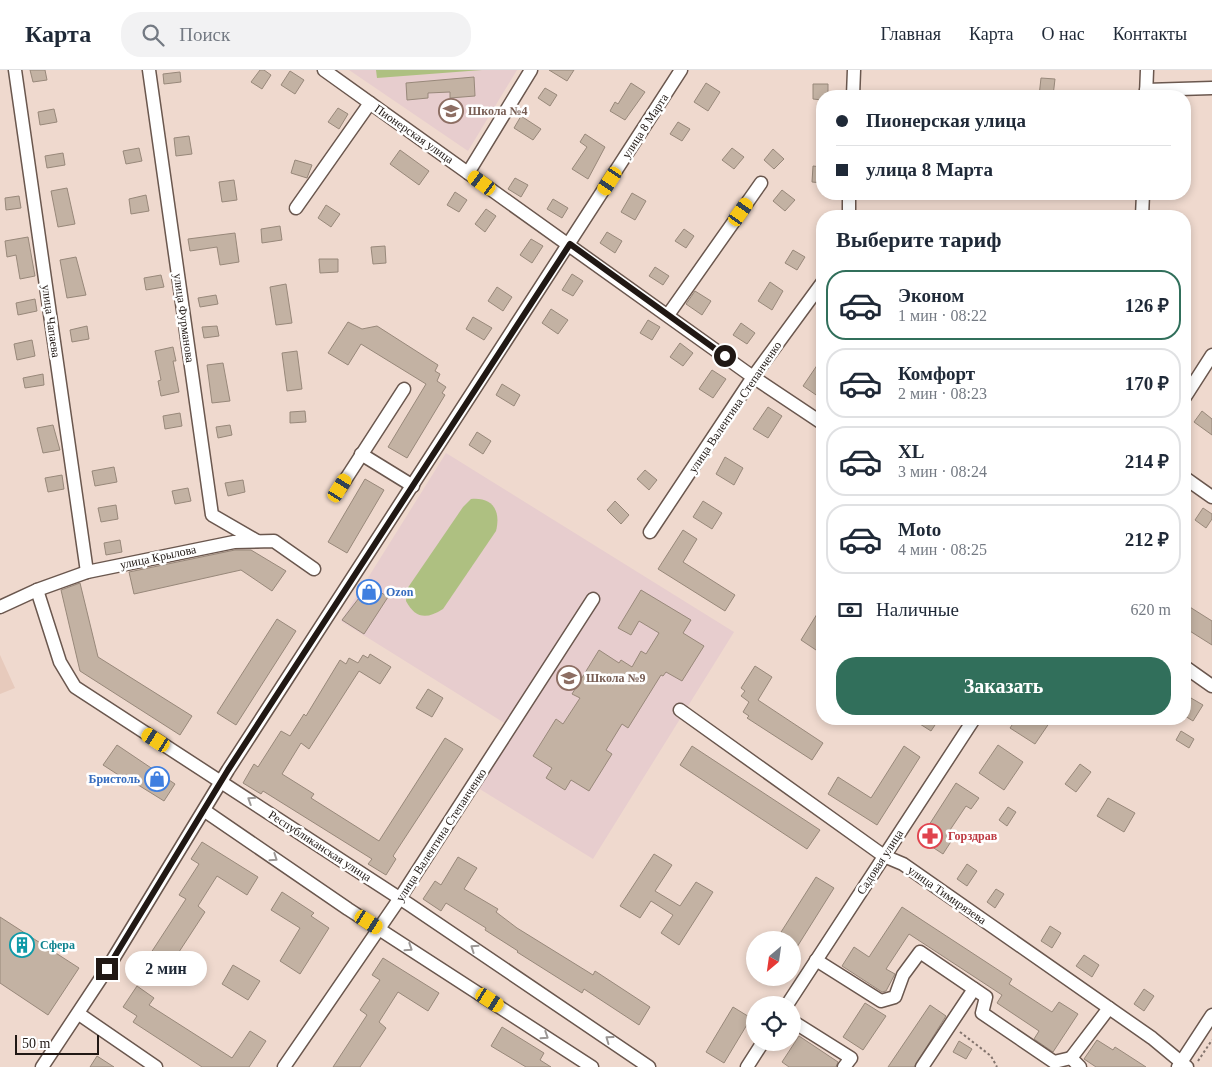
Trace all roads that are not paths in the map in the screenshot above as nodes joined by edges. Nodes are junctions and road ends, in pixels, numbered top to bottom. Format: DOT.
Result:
graph roads {
  1 [pos="15,70"];
  2 [pos="149,70"];
  3 [pos="324,70"];
  4 [pos="532,70"];
  5 [pos="681,70"];
  6 [pos="854,70"];
  7 [pos="1147,70"];
  8 [pos="1212,88"];
  9 [pos="853,90"];
  10 [pos="1146,90"];
  11 [pos="1186,90"];
  12 [pos="370,103"];
  13 [pos="468,172"];
  14 [pos="761,183"];
  15 [pos="296,208"];
  16 [pos="570,244"];
  17 [pos="816,291"];
  18 [pos="668,315"];
  19 [pos="1212,355"];
  20 [pos="753,376"];
  21 [pos="1191,388"];
  22 [pos="404,389"];
  23 [pos="816,419"];
  24 [pos="361,454"];
  25 [pos="1191,482"];
  26 [pos="413,486"];
  27 [pos="340,488"];
  28 [pos="1212,497"];
  29 [pos="650,532"];
  30 [pos="257,541"];
  31 [pos="314,569"];
  32 [pos="87,572"];
  33 [pos="37,590"];
  34 [pos="593,599"];
  35 [pos="0,607"];
  36 [pos="1191,671"];
  37 [pos="1212,686"];
  38 [pos="680,710"];
  39 [pos="970,725"];
  40 [pos="222,781"];
  41 [pos="205,810"];
  42 [pos="884,856"];
  43 [pos="400,898"];
  44 [pos="378,928"];
  45 [pos="816,960"];
  46 [pos="974,989"];
  47 [pos="793,996"];
  48 [pos="1109,1008"];
  49 [pos="79,1014"];
  50 [pos="1212,1016"];
  51 [pos="801,1027"];
  52 [pos="757,1051"];
  53 [pos="1075,1063"];
  54 [pos="1182,1065"];
  55 [pos="42,1067"];
  56 [pos="156,1067"];
  57 [pos="284,1067"];
  58 [pos="592,1067"];
  59 [pos="649,1067"];
  60 [pos="747,1067"];
  61 [pos="844,1067"];
  62 [pos="922,1067"];
  1 -- 32 [label="street, улица Чапаева"];
  2 -- 30 [label="street, улица Фурманова"];
  3 -- 12 [label="street, Пионерская улица"];
  4 -- 13 [label="street"];
  5 -- 16 [label="street, улица 8 Марта"];
  6 -- 9 [label="street"];
  7 -- 10 [label="street"];
  8 -- 11 [label="street"];
  12 -- 13 [label="street, Пионерская улица"];
  12 -- 15 [label="street"];
  13 -- 16 [label="street, Пионерская улица"];
  14 -- 18 [label="street"];
  16 -- 18 [label="street, Пионерская улица"];
  16 -- 26 [label="street, улица 8 Марта"];
  17 -- 20 [label="street, улица Валентина Степанченко"];
  18 -- 20 [label="street, Пионерская улица"];
  19 -- 21 [label="street"];
  20 -- 23 [label="street, Пионерская улица"];
  20 -- 29 [label="street, улица Валентина Степанченко"];
  22 -- 24 [label="street"];
  24 -- 26 [label="street"];
  24 -- 27 [label="street"];
  25 -- 28 [label="street"];
  26 -- 40 [label="street, улица 8 Марта"];
  30 -- 31 [label="street, улица Крылова"];
  30 -- 32 [label="street, улица Крылова"];
  32 -- 33 [label="street, улица Крылова"];
  33 -- 35 [label="street, улица Крылова"];
  33 -- 40 [label="street, Республиканская улица"];
  34 -- 43 [label="street, улица Валентина Степанченко"];
  36 -- 37 [label="street"];
  38 -- 42 [label="street, улица Тимирязева"];
  39 -- 42 [label="street, Садовая улица"];
  40 -- 41 [label="street, улица 8 Марта"];
  43 -- 40 [label="street, Республиканская улица, one-way"];
  41 -- 44 [label="street, one-way"];
  41 -- 49 [label="street, улица 8 Марта"];
  42 -- 45 [label="street, Садовая улица"];
  42 -- 48 [label="street, улица Тимирязева"];
  43 -- 44 [label="street, улица Валентина Степанченко"];
  59 -- 43 [label="street, Республиканская улица, one-way"];
  44 -- 57 [label="street, улица Валентина Степанченко"];
  44 -- 58 [label="street, one-way"];
  45 -- 46 [label="street"];
  45 -- 47 [label="street, Садовая улица"];
  46 -- 53 [label="street"];
  46 -- 62 [label="street"];
  48 -- 53 [label="street"];
  48 -- 54 [label="street, улица Тимирязева"];
  49 -- 55 [label="street, улица 8 Марта"];
  49 -- 56 [label="street"];
  50 -- 54 [label="street"];
  51 -- 61 [label="street"];
  52 -- 60 [label="street"];
}
